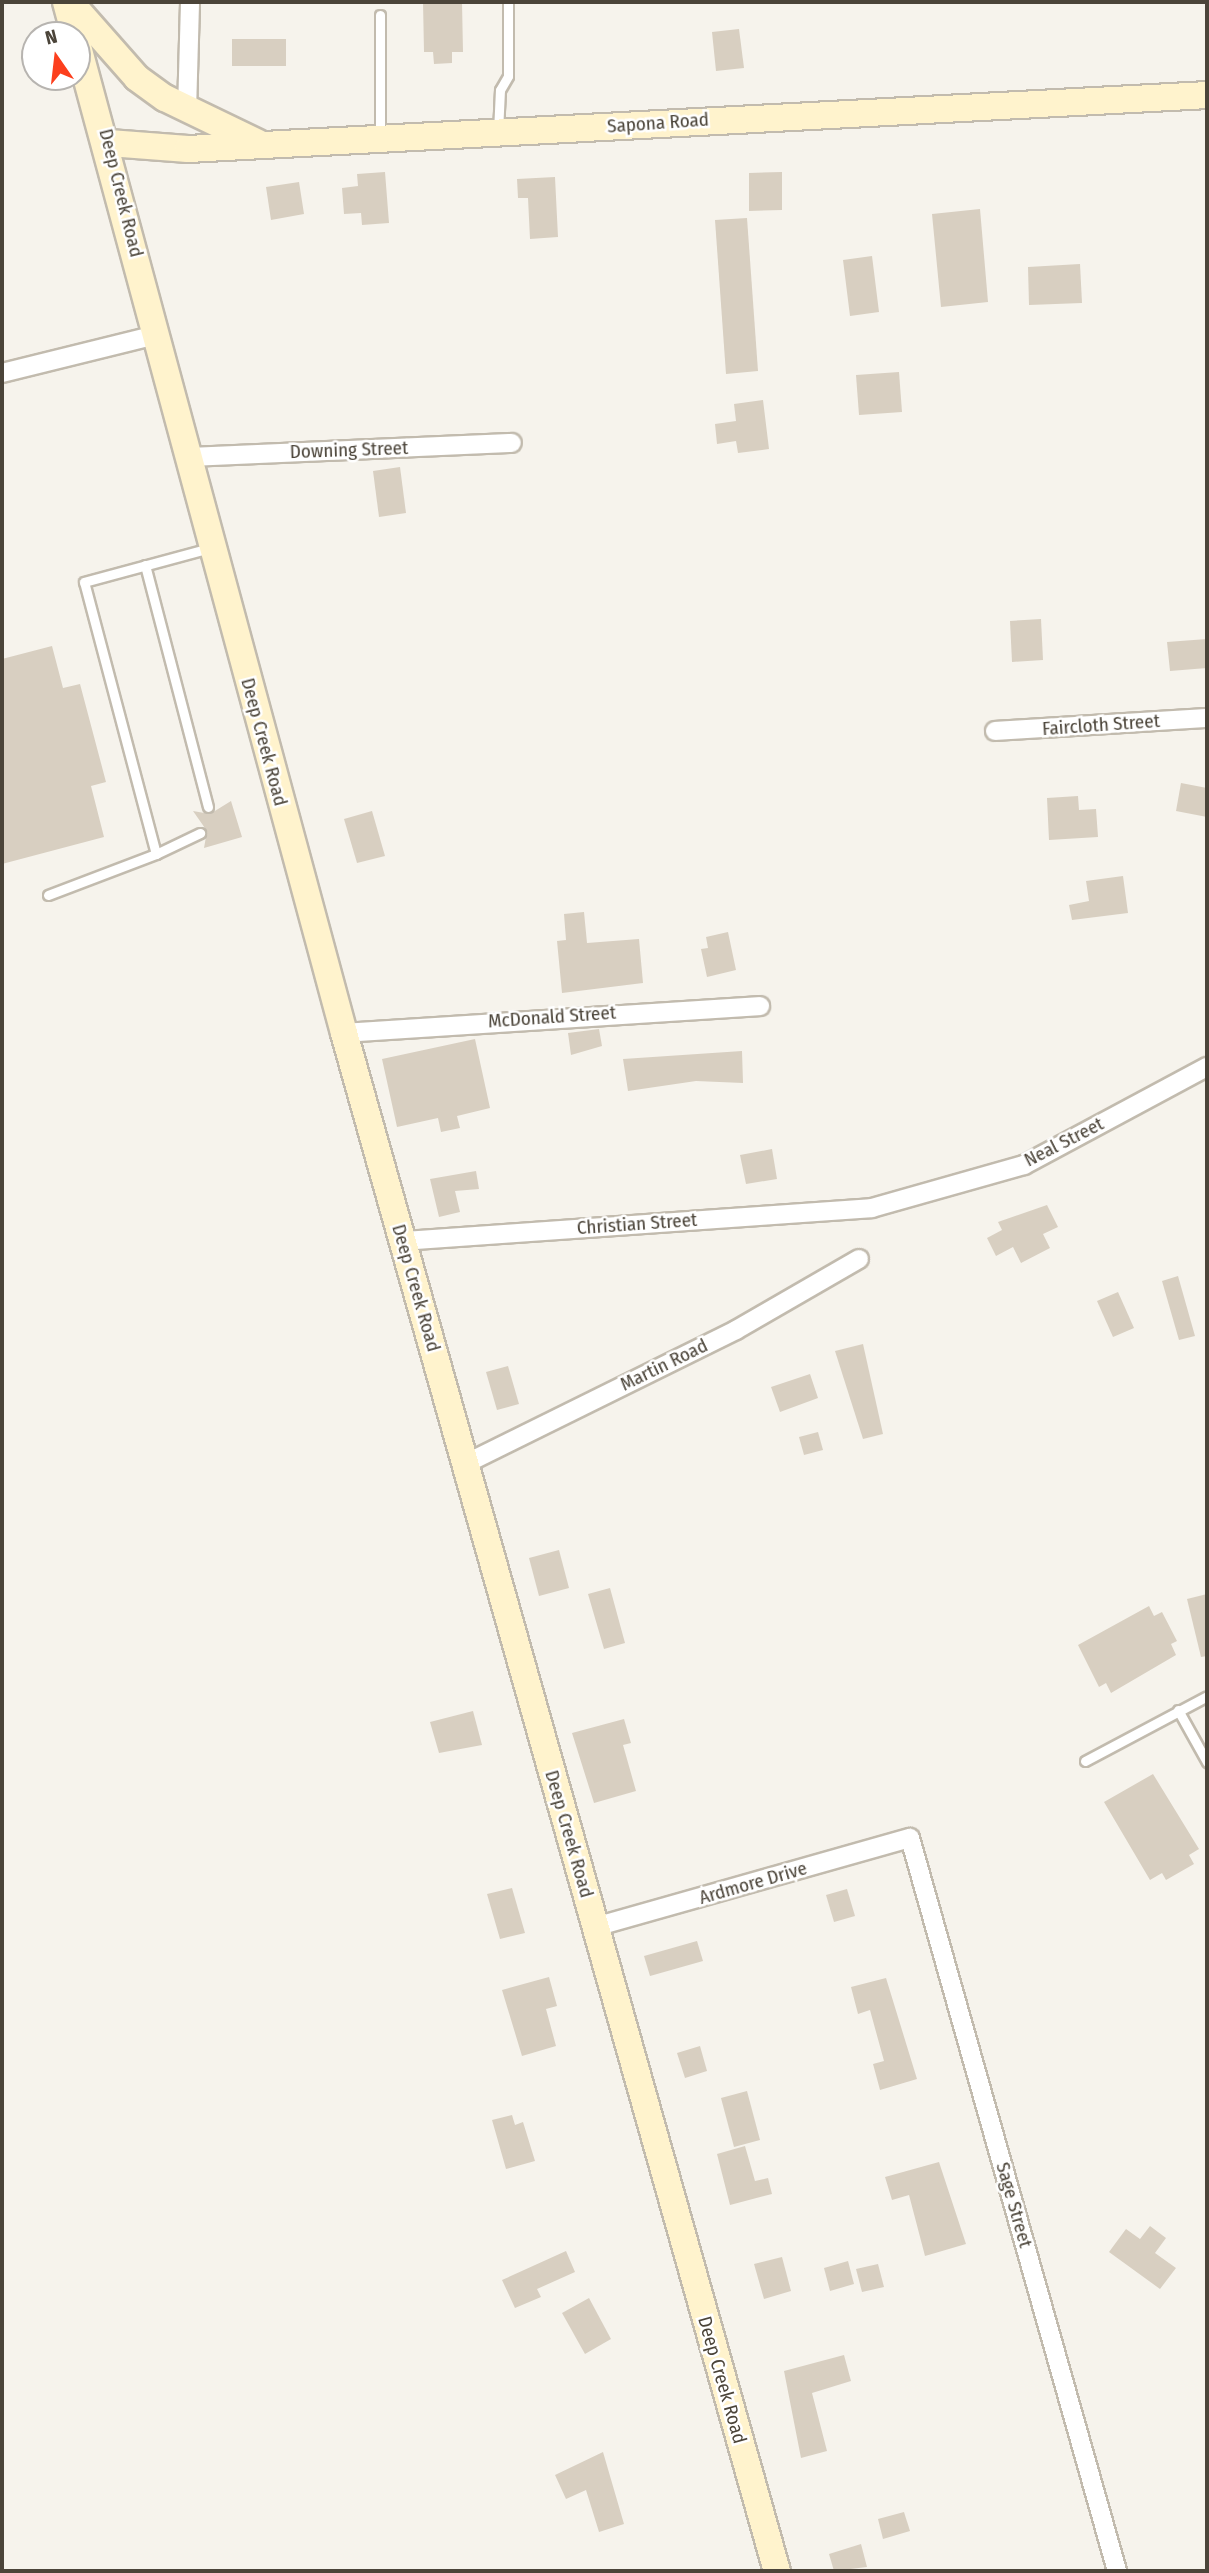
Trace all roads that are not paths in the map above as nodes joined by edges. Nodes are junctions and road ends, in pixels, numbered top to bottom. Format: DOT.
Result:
graph roads {
  1 [pos="69,2"];
  2 [pos="190,2"];
  3 [pos="508,2"];
  4 [pos="380,15"];
  5 [pos="1207,95"];
  6 [pos="187,111"];
  7 [pos="498,133"];
  8 [pos="380,139"];
  9 [pos="109,143"];
  10 [pos="263,145"];
  11 [pos="156,335"];
  12 [pos="2,373"];
  13 [pos="512,443"];
  14 [pos="187,457"];
  15 [pos="211,547"];
  16 [pos="145,565"];
  17 [pos="1207,718"];
  18 [pos="995,732"];
  19 [pos="208,807"];
  20 [pos="200,833"];
  21 [pos="156,854"];
  22 [pos="48,895"];
  23 [pos="761,1006"];
  24 [pos="344,1033"];
  25 [pos="1207,1067"];
  26 [pos="872,1208"];
  27 [pos="402,1241"];
  28 [pos="859,1259"];
  29 [pos="466,1464"];
  30 [pos="1207,1696"];
  31 [pos="1178,1710"];
  32 [pos="1085,1760"];
  33 [pos="1207,1762"];
  34 [pos="911,1838"];
  35 [pos="595,1927"];
  36 [pos="777,2571"];
  37 [pos="1117,2571"];
  1 -- 6 [label="street"];
  1 -- 9 [label="street, Deep Creek Road"];
  2 -- 6 [label="street"];
  3 -- 7 [label="lane"];
  4 -- 8 [label="lane"];
  5 -- 7 [label="street, Sapona Road"];
  6 -- 10 [label="street"];
  7 -- 8 [label="street, Sapona Road"];
  8 -- 10 [label="street, Sapona Road"];
  9 -- 10 [label="street, Sapona Road"];
  9 -- 11 [label="street, Deep Creek Road"];
  11 -- 12 [label="street"];
  11 -- 14 [label="street, Deep Creek Road"];
  13 -- 14 [label="street, Downing Street"];
  14 -- 15 [label="street, Deep Creek Road"];
  15 -- 16 [label="lane"];
  15 -- 24 [label="street, Deep Creek Road"];
  16 -- 19 [label="lane"];
  16 -- 21 [label="lane"];
  17 -- 18 [label="street, Faircloth Street"];
  20 -- 21 [label="lane"];
  21 -- 22 [label="lane"];
  23 -- 24 [label="street, McDonald Street"];
  24 -- 27 [label="street, Deep Creek Road"];
  25 -- 26 [label="street, Neal Street"];
  26 -- 27 [label="street, Christian Street"];
  27 -- 29 [label="street, Deep Creek Road"];
  28 -- 29 [label="street, Martin Road"];
  29 -- 35 [label="street, Deep Creek Road"];
  30 -- 31 [label="lane"];
  31 -- 32 [label="lane"];
  31 -- 33 [label="lane"];
  34 -- 35 [label="street, Ardmore Drive"];
  34 -- 37 [label="street, Sage Street"];
  35 -- 36 [label="street, Deep Creek Road"];
}
